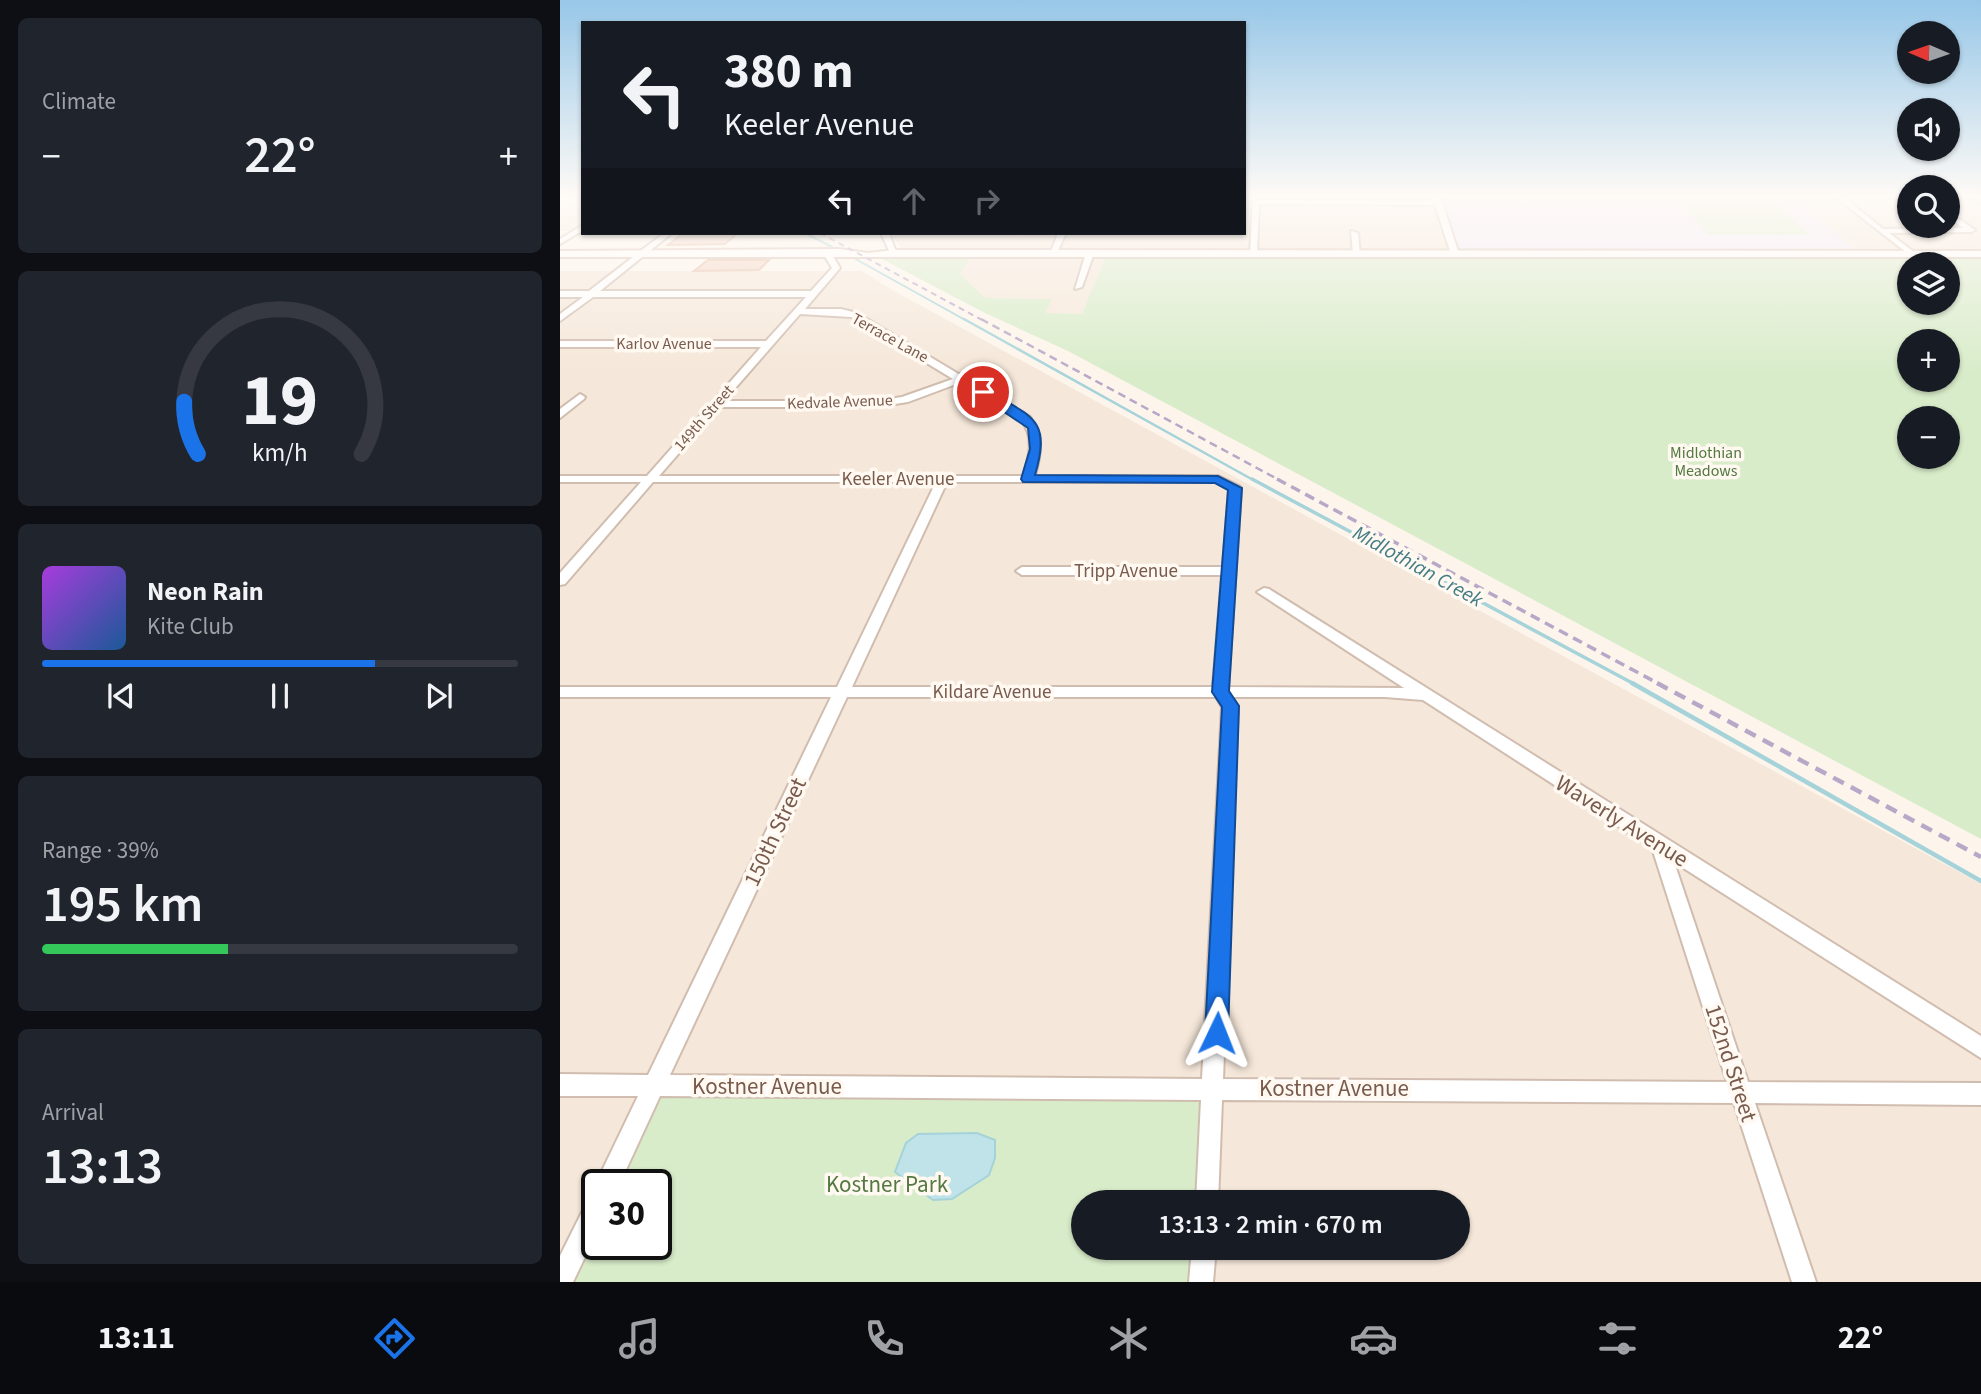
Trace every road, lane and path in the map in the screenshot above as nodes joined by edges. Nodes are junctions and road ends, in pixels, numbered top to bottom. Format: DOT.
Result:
graph roads {
  1 [pos="641,256"];
  2 [pos="829,256"];
  3 [pos="1089,256"];
  4 [pos="1078,288"];
  5 [pos="560,294"];
  6 [pos="592,294"];
  7 [pos="813,294"];
  8 [pos="798,311"];
  9 [pos="560,318"];
  10 [pos="560,344"];
  11 [pos="769,344"];
  12 [pos="961,379"];
  13 [pos="580,397"];
  14 [pos="716,404"];
  15 [pos="560,415"];
  16 [pos="560,479"];
  17 [pos="650,479"];
  18 [pos="943,479"];
  19 [pos="1028,479"];
  20 [pos="1022,571"];
  21 [pos="1230,571"];
  22 [pos="560,581"];
  23 [pos="1264,592"];
  24 [pos="560,692"];
  25 [pos="841,692"];
  26 [pos="1220,692"];
  27 [pos="1424,695"];
  28 [pos="1659,844"];
  29 [pos="1981,1048"];
  30 [pos="560,1085"];
  31 [pos="655,1086"];
  32 [pos="1214,1087"];
  33 [pos="1740,1091"];
  34 [pos="1981,1094"];
  35 [pos="615,1169"];
  36 [pos="1208,1190"];
  37 [pos="581,1239"];
  38 [pos="1203,1260"];
  39 [pos="560,1282"];
  40 [pos="1202,1282"];
  41 [pos="1804,1282"];
  1 -- 6 [label="street"];
  2 -- 7 [label="street, 149th Street"];
  3 -- 4 [label="street"];
  5 -- 6 [label="street"];
  6 -- 7 [label="street"];
  6 -- 9 [label="street"];
  7 -- 8 [label="street, 149th Street"];
  8 -- 11 [label="street, 149th Street"];
  8 -- 12 [label="street, Terrace Lane"];
  10 -- 11 [label="street, Karlov Avenue"];
  11 -- 14 [label="street, 149th Street"];
  12 -- 14 [label="street, Kedvale Avenue"];
  12 -- 19 [label="street, Terrace Lane"];
  13 -- 15 [label="street"];
  14 -- 17 [label="street, 149th Street"];
  16 -- 17 [label="street, Keeler Avenue"];
  17 -- 18 [label="street, Keeler Avenue"];
  17 -- 22 [label="street, 149th Street"];
  18 -- 19 [label="street, Keeler Avenue"];
  18 -- 25 [label="street, 150th Street"];
  19 -- 21 [label="street, Keeler Avenue"];
  20 -- 21 [label="street, Tripp Avenue"];
  21 -- 26 [label="street"];
  23 -- 27 [label="street, Waverly Avenue"];
  24 -- 25 [label="street, Kildare Avenue"];
  25 -- 26 [label="street, Kildare Avenue"];
  25 -- 31 [label="street, 150th Street"];
  26 -- 27 [label="street, Kildare Avenue"];
  26 -- 32 [label="street"];
  27 -- 28 [label="street, Waverly Avenue"];
  28 -- 29 [label="street, Waverly Avenue"];
  28 -- 33 [label="street, 152nd Street"];
  30 -- 31 [label="street, Kostner Avenue"];
  31 -- 32 [label="street, Kostner Avenue"];
  31 -- 35 [label="street, 150th Street"];
  32 -- 33 [label="street, Kostner Avenue"];
  32 -- 36 [label="street"];
  33 -- 34 [label="street, Kostner Avenue"];
  33 -- 41 [label="street, 152nd Street"];
  37 -- 39 [label="street"];
  38 -- 40 [label="street"];
}
